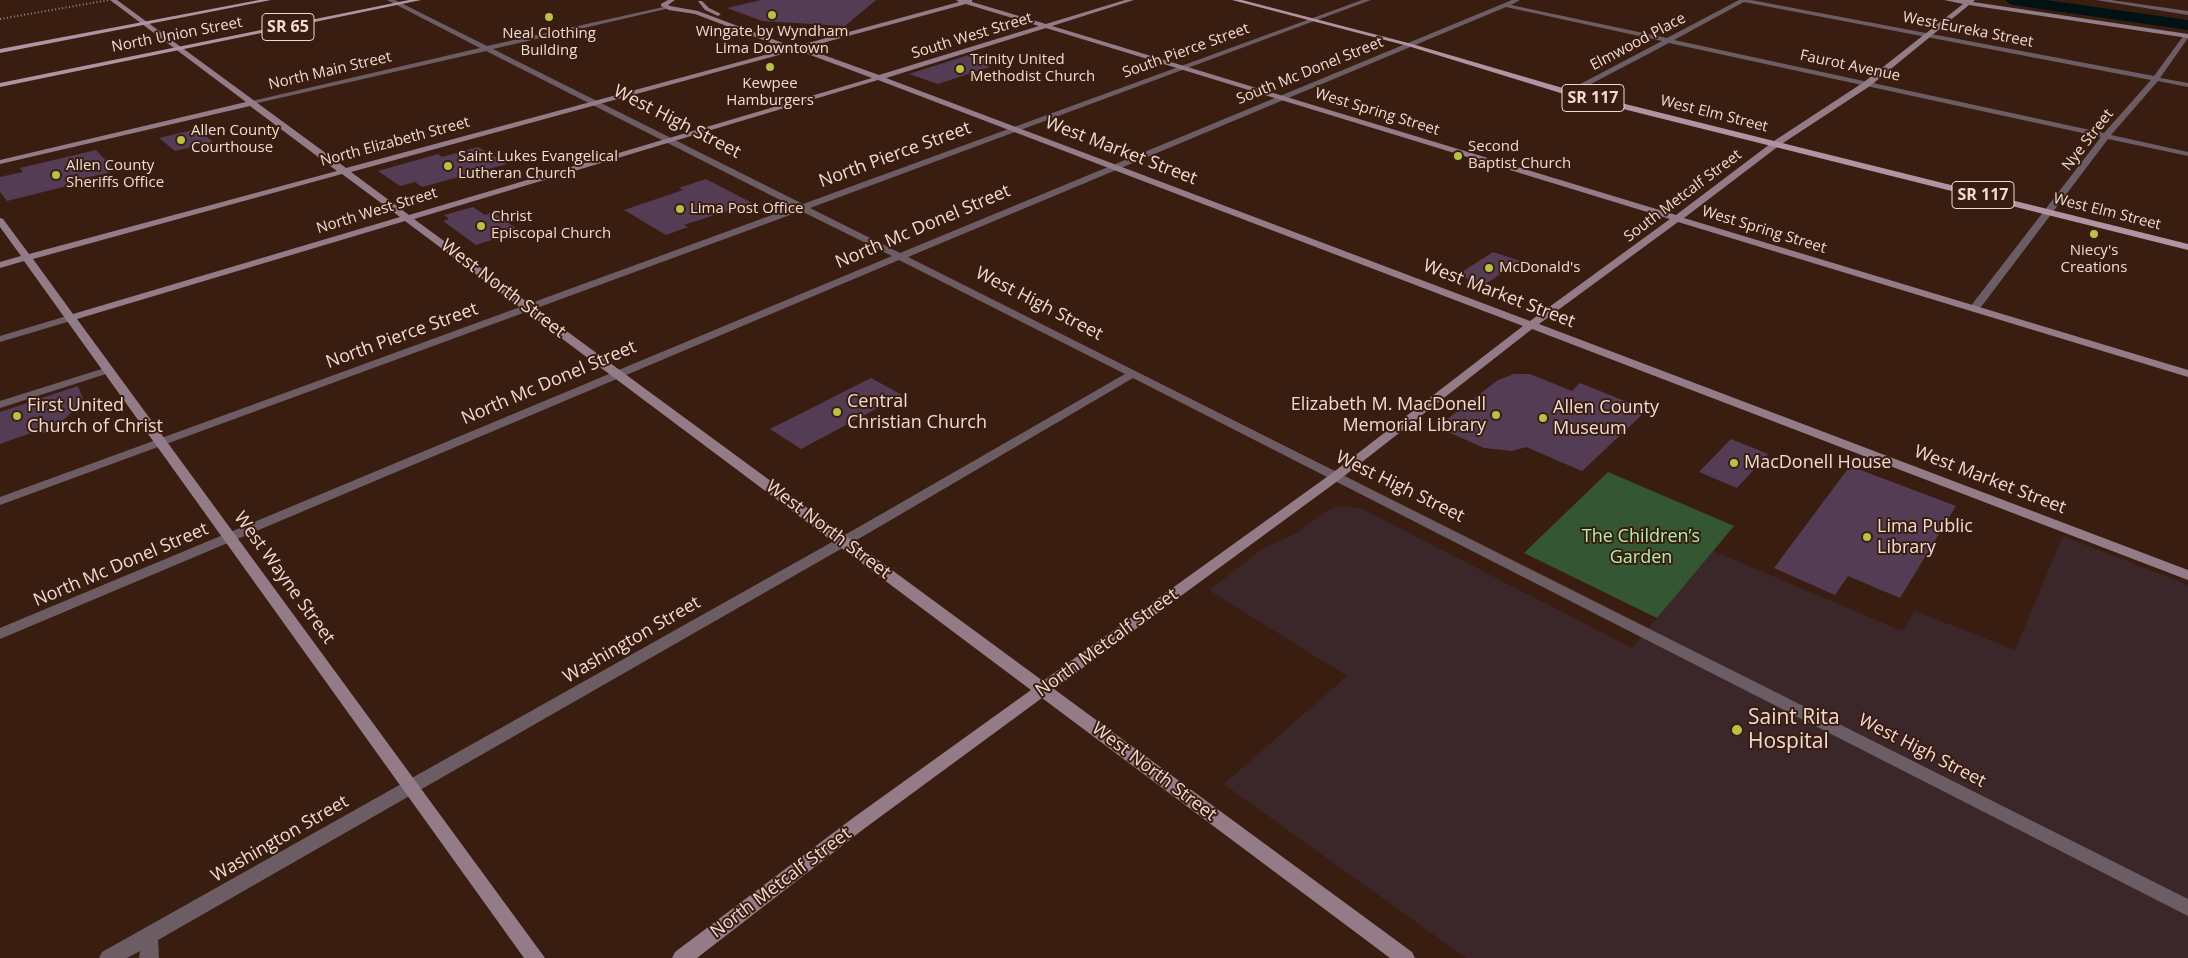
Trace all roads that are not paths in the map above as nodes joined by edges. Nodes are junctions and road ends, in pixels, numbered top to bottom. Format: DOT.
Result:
graph roads {
  1 [pos="113,0"];
  2 [pos="268,0"];
  3 [pos="390,0"];
  4 [pos="418,0"];
  5 [pos="672,0"];
  6 [pos="1131,0"];
  7 [pos="1235,0"];
  8 [pos="1368,0"];
  9 [pos="1517,0"];
  10 [pos="1743,0"];
  11 [pos="1947,0"];
  12 [pos="2099,0"];
  13 [pos="698,1"];
  14 [pos="967,1"];
  15 [pos="1970,2"];
  16 [pos="398,4"];
  17 [pos="666,5"];
  18 [pos="1505,5"];
  19 [pos="2188,13"];
  20 [pos="1312,20"];
  21 [pos="145,23"];
  22 [pos="1045,26"];
  23 [pos="1926,35"];
  24 [pos="2187,36"];
  25 [pos="1668,41"];
  26 [pos="1410,45"];
  27 [pos="798,48"];
  28 [pos="179,49"];
  29 [pos="486,49"];
  30 [pos="1398,50"];
  31 [pos="0,51"];
  32 [pos="1180,68"];
  33 [pos="1495,71"];
  34 [pos="878,78"];
  35 [pos="2156,79"];
  36 [pos="1867,84"];
  37 [pos="0,85"];
  38 [pos="2188,85"];
  39 [pos="1570,92"];
  40 [pos="1279,97"];
  41 [pos="252,103"];
  42 [pos="595,103"];
  43 [pos="1013,129"];
  44 [pos="2106,136"];
  45 [pos="668,140"];
  46 [pos="1777,143"];
  47 [pos="2188,154"];
  48 [pos="0,162"];
  49 [pos="1113,167"];
  50 [pos="344,172"];
  51 [pos="801,207"];
  52 [pos="2050,212"];
  53 [pos="407,218"];
  54 [pos="1676,219"];
  55 [pos="0,221"];
  56 [pos="2188,247"];
  57 [pos="899,256"];
  58 [pos="27,258"];
  59 [pos="0,265"];
  60 [pos="528,307"];
  61 [pos="1974,309"];
  62 [pos="70,318"];
  63 [pos="1531,325"];
  64 [pos="0,339"];
  65 [pos="108,370"];
  66 [pos="617,374"];
  67 [pos="1133,374"];
  68 [pos="2188,374"];
  69 [pos="0,405"];
  70 [pos="161,442"];
  71 [pos="1335,477"];
  72 [pos="0,501"];
  73 [pos="230,538"];
  74 [pos="844,542"];
  75 [pos="2188,575"];
  76 [pos="0,634"];
  77 [pos="1042,689"];
  78 [pos="410,786"];
  79 [pos="2188,908"];
  80 [pos="148,936"];
  81 [pos="109,958"];
  82 [pos="149,958"];
  83 [pos="535,958"];
  84 [pos="682,958"];
  85 [pos="1405,958"];
  1 -- 21 [label="main road, West North Street"];
  2 -- 21 [label="main road, SR 65"];
  3 -- 16 [label="street, West High Street"];
  4 -- 16 [label="main road, North Union Street / SR 65"];
  5 -- 17 [label="main road"];
  6 -- 22 [label="main road, South West Street"];
  7 -- 20 [label="main road, West Elm Street / SR 117"];
  8 -- 20 [label="street, South Pierce Street"];
  9 -- 18 [label="street, South Mc Donel Street"];
  10 -- 23 [label="street, West Eureka Street"];
  10 -- 25 [label="street, Elmwood Place"];
  11 -- 15 [label="main road"];
  12 -- 19 [label="street"];
  13 -- 17 [label="main road"];
  13 -- 27 [label="main road, West Market Street"];
  14 -- 22 [label="main road, West Spring Street"];
  14 -- 27 [label="main road, North Elizabeth Street"];
  15 -- 23 [label="main road, South Metcalf Street"];
  15 -- 24 [label="main road"];
  16 -- 28 [label="main road, North Union Street / SR 65"];
  16 -- 29 [label="street, West High Street"];
  17 -- 27 [label="main road, West Market Street"];
  17 -- 29 [label="street, North Main Street"];
  18 -- 25 [label="street, Faurot Avenue"];
  18 -- 26 [label="street, South Mc Donel Street"];
  20 -- 26 [label="main road, West Elm Street / SR 117"];
  20 -- 32 [label="street, South Pierce Street"];
  21 -- 28 [label="main road, West North Street"];
  21 -- 31 [label="main road, SR 65"];
  22 -- 32 [label="main road, West Spring Street"];
  22 -- 34 [label="main road, South West Street"];
  23 -- 35 [label="street, West Eureka Street"];
  23 -- 36 [label="main road, South Metcalf Street"];
  24 -- 35 [label="street, Nye Street"];
  25 -- 36 [label="street, Faurot Avenue"];
  25 -- 39 [label="street, Elmwood Place"];
  26 -- 30 [label="street, South Mc Donel Street"];
  26 -- 33 [label="main road, West Elm Street / SR 117"];
  27 -- 34 [label="main road, West Market Street"];
  27 -- 42 [label="main road, North Elizabeth Street"];
  28 -- 37 [label="main road, North Union Street / SR 65"];
  28 -- 41 [label="main road, West North Street"];
  29 -- 41 [label="street, North Main Street"];
  29 -- 42 [label="street, West High Street"];
  30 -- 33 [label="main road"];
  30 -- 40 [label="street, South Mc Donel Street"];
  32 -- 40 [label="main road, West Spring Street"];
  32 -- 43 [label="street, South Pierce Street"];
  33 -- 39 [label="main road, West Elm Street / SR 117"];
  34 -- 43 [label="main road, West Market Street"];
  34 -- 45 [label="main road, North West Street"];
  35 -- 38 [label="street, West Eureka Street"];
  35 -- 44 [label="street, Nye Street"];
  36 -- 44 [label="street, Faurot Avenue"];
  36 -- 46 [label="main road, South Metcalf Street"];
  39 -- 46 [label="main road, West Elm Street / SR 117"];
  40 -- 49 [label="street, South Mc Donel Street"];
  40 -- 54 [label="main road, West Spring Street"];
  41 -- 48 [label="main road, North Main Street"];
  41 -- 50 [label="main road, West North Street"];
  42 -- 45 [label="street, West High Street"];
  42 -- 50 [label="main road, North Elizabeth Street"];
  43 -- 49 [label="main road, West Market Street"];
  43 -- 51 [label="street, North Pierce Street"];
  44 -- 47 [label="street, Faurot Avenue"];
  44 -- 52 [label="street, Nye Street"];
  45 -- 51 [label="street, West High Street"];
  45 -- 53 [label="main road, North West Street"];
  46 -- 52 [label="main road, West Elm Street / SR 117"];
  46 -- 54 [label="main road, South Metcalf Street"];
  49 -- 57 [label="street, North Mc Donel Street"];
  49 -- 63 [label="main road, West Market Street"];
  50 -- 53 [label="main road, West North Street"];
  50 -- 58 [label="main road, North Elizabeth Street"];
  51 -- 57 [label="street, West High Street"];
  51 -- 60 [label="street, North Pierce Street"];
  52 -- 56 [label="main road, West Elm Street / SR 117"];
  52 -- 61 [label="street, Nye Street"];
  53 -- 60 [label="main road, West North Street"];
  53 -- 62 [label="main road, North West Street"];
  54 -- 61 [label="main road, West Spring Street"];
  54 -- 63 [label="main road, South Metcalf Street"];
  55 -- 58 [label="main road, West Wayne Street"];
  57 -- 66 [label="street, North Mc Donel Street"];
  57 -- 67 [label="street, West High Street"];
  58 -- 59 [label="main road, North Elizabeth Street"];
  58 -- 62 [label="main road, West Wayne Street"];
  60 -- 66 [label="main road, West North Street"];
  60 -- 70 [label="street, North Pierce Street"];
  61 -- 68 [label="main road, West Spring Street"];
  62 -- 64 [label="street, North West Street"];
  62 -- 65 [label="main road, West Wayne Street"];
  63 -- 71 [label="main road, North Metcalf Street"];
  63 -- 75 [label="main road, West Market Street"];
  65 -- 69 [label="street"];
  65 -- 70 [label="main road, West Wayne Street"];
  66 -- 73 [label="street, North Mc Donel Street"];
  66 -- 74 [label="main road, West North Street"];
  67 -- 71 [label="street, West High Street"];
  67 -- 74 [label="street, Washington Street"];
  70 -- 72 [label="street, North Pierce Street"];
  70 -- 73 [label="main road, West Wayne Street"];
  71 -- 77 [label="main road, North Metcalf Street"];
  71 -- 79 [label="street, West High Street"];
  73 -- 76 [label="street, North Mc Donel Street"];
  73 -- 78 [label="main road, West Wayne Street"];
  74 -- 77 [label="main road, West North Street"];
  74 -- 78 [label="street, Washington Street"];
  77 -- 84 [label="main road, North Metcalf Street"];
  77 -- 85 [label="main road, West North Street"];
  78 -- 80 [label="street, Washington Street"];
  78 -- 83 [label="main road, West Wayne Street"];
  80 -- 81 [label="street, Washington Street"];
  80 -- 82 [label="street"];
}
